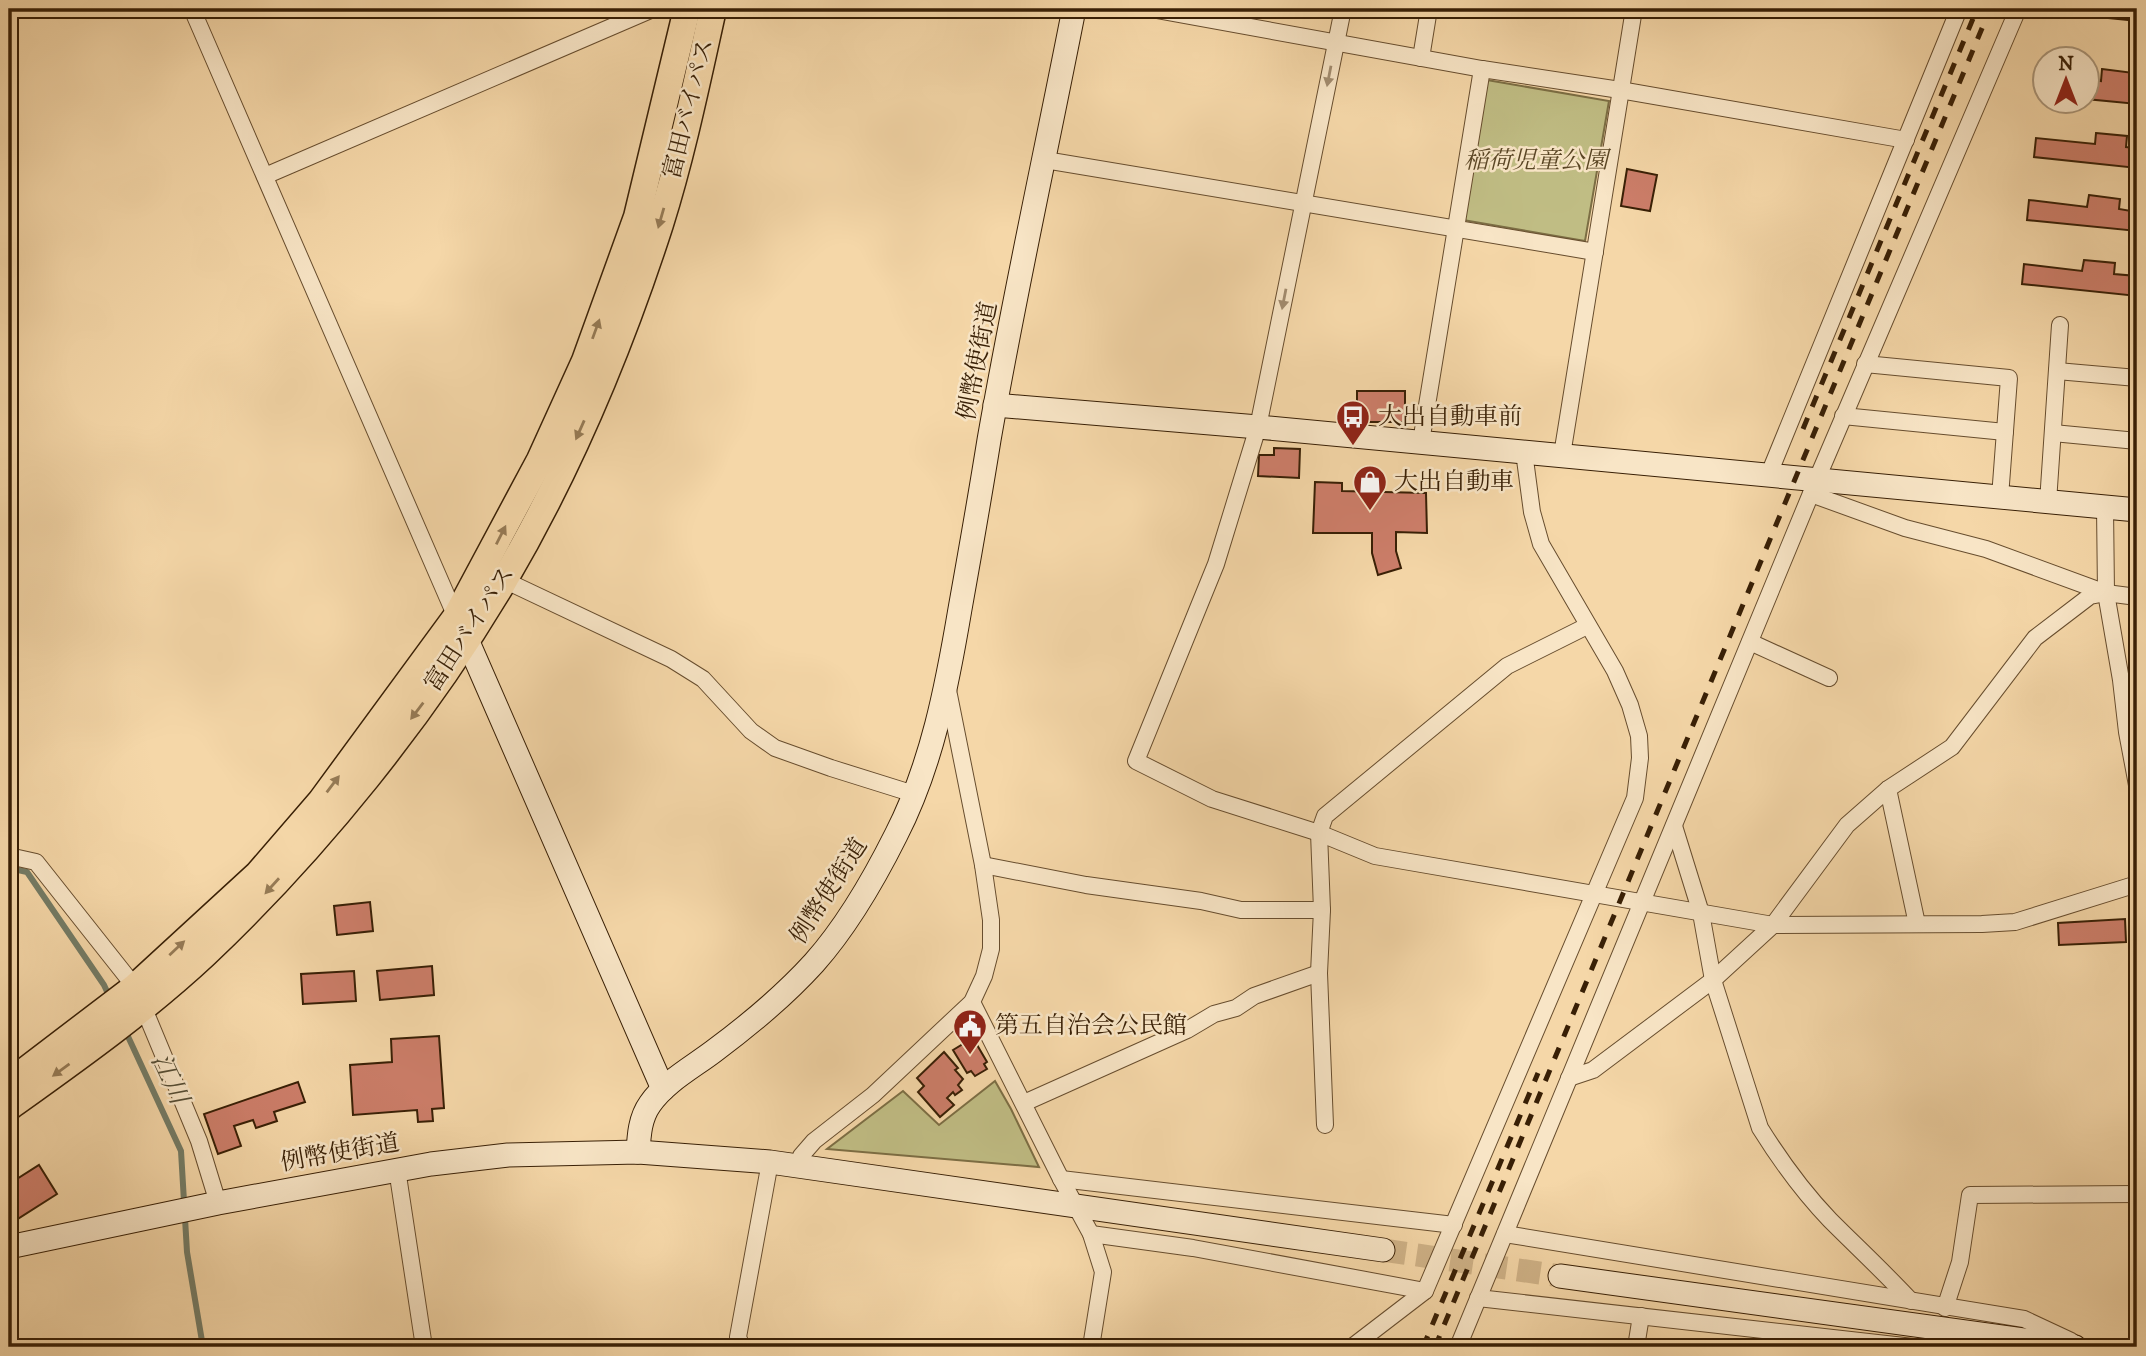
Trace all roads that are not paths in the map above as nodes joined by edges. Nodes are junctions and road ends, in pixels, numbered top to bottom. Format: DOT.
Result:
graph roads {
  1 [pos="192,9"];
  2 [pos="653,9"];
  3 [pos="687,9"];
  4 [pos="713,9"];
  5 [pos="1074,9"];
  6 [pos="1151,9"];
  7 [pos="1343,9"];
  8 [pos="1429,9"];
  9 [pos="1634,9"];
  10 [pos="1959,9"];
  11 [pos="2018,9"];
  12 [pos="1336,43"];
  13 [pos="1421,58"];
  14 [pos="1482,69"];
  15 [pos="1620,90"];
  16 [pos="1906,140"];
  17 [pos="1045,160"];
  18 [pos="265,176"];
  19 [pos="1304,202"];
  20 [pos="1455,227"];
  21 [pos="1595,252"];
  22 [pos="2060,325"];
  23 [pos="1865,364"];
  24 [pos="2057,371"];
  25 [pos="2137,379"];
  26 [pos="995,405"];
  27 [pos="1843,416"];
  28 [pos="1258,427"];
  29 [pos="2005,432"];
  30 [pos="2053,433"];
  31 [pos="2137,441"];
  32 [pos="1421,442"];
  33 [pos="1524,452"];
  34 [pos="1562,455"];
  35 [pos="1769,474"];
  36 [pos="1814,486"];
  37 [pos="2000,497"];
  38 [pos="2048,502"];
  39 [pos="2105,507"];
  40 [pos="2137,510"];
  41 [pos="504,580"];
  42 [pos="2106,593"];
  43 [pos="2137,597"];
  44 [pos="1587,626"];
  45 [pos="461,628"];
  46 [pos="1750,642"];
  47 [pos="1829,678"];
  48 [pos="947,684"];
  49 [pos="2136,774"];
  50 [pos="1888,789"];
  51 [pos="914,794"];
  52 [pos="1674,825"];
  53 [pos="1319,834"];
  54 [pos="9,856"];
  55 [pos="983,864"];
  56 [pos="2137,884"];
  57 [pos="1596,894"];
  58 [pos="1642,901"];
  59 [pos="1322,910"];
  60 [pos="1700,912"];
  61 [pos="1917,924"];
  62 [pos="1773,925"];
  63 [pos="1319,973"];
  64 [pos="1713,980"];
  65 [pos="135,1000"];
  66 [pos="972,1002"];
  67 [pos="108,1023"];
  68 [pos="1569,1078"];
  69 [pos="9,1083"];
  70 [pos="663,1089"];
  71 [pos="1024,1103"];
  72 [pos="9,1107"];
  73 [pos="1325,1125"];
  74 [pos="638,1152"];
  75 [pos="770,1162"];
  76 [pos="797,1166"];
  77 [pos="397,1169"];
  78 [pos="1060,1179"];
  79 [pos="2137,1194"];
  80 [pos="218,1203"];
  81 [pos="1076,1207"];
  82 [pos="1454,1225"];
  83 [pos="1091,1234"];
  84 [pos="1505,1234"];
  85 [pos="9,1247"];
  86 [pos="1383,1250"];
  87 [pos="1560,1276"];
  88 [pos="1425,1291"];
  89 [pos="1478,1298"];
  90 [pos="1911,1301"];
  91 [pos="1945,1308"];
  92 [pos="1641,1316"];
  93 [pos="424,1347"];
  94 [pos="744,1347"];
  95 [pos="1094,1347"];
  96 [pos="1352,1347"];
  97 [pos="1458,1347"];
  98 [pos="1636,1347"];
  99 [pos="1913,1347"];
  100 [pos="2075,1347"];
  101 [pos="2084,1347"];
  1 -- 18 [label="street"];
  2 -- 18 [label="street"];
  45 -- 3 [label="main road, 富田バイパス, one-way"];
  4 -- 41 [label="main road, 富田バイパス, one-way"];
  5 -- 17 [label="street, 例幣使街道"];
  6 -- 12 [label="street"];
  7 -- 12 [label="street"];
  8 -- 13 [label="street"];
  9 -- 15 [label="street"];
  10 -- 16 [label="street"];
  11 -- 23 [label="street"];
  12 -- 13 [label="street"];
  12 -- 19 [label="street, one-way"];
  13 -- 14 [label="street"];
  14 -- 15 [label="street"];
  14 -- 20 [label="street"];
  15 -- 16 [label="street"];
  15 -- 21 [label="street"];
  16 -- 35 [label="street"];
  17 -- 19 [label="street"];
  17 -- 26 [label="street, 例幣使街道"];
  18 -- 45 [label="street"];
  19 -- 20 [label="street"];
  19 -- 28 [label="street, one-way"];
  20 -- 21 [label="street"];
  20 -- 32 [label="street"];
  21 -- 34 [label="street"];
  22 -- 24 [label="street"];
  23 -- 27 [label="street"];
  23 -- 29 [label="street"];
  24 -- 25 [label="street"];
  24 -- 30 [label="street"];
  26 -- 28 [label="street"];
  26 -- 48 [label="street, 例幣使街道"];
  27 -- 29 [label="street"];
  27 -- 36 [label="street"];
  28 -- 32 [label="street"];
  28 -- 53 [label="street"];
  29 -- 37 [label="street"];
  30 -- 31 [label="street"];
  30 -- 38 [label="street"];
  32 -- 33 [label="street"];
  33 -- 34 [label="street"];
  33 -- 44 [label="street"];
  34 -- 35 [label="street"];
  35 -- 36 [label="street"];
  36 -- 37 [label="street"];
  36 -- 42 [label="street"];
  36 -- 46 [label="street"];
  37 -- 38 [label="street"];
  38 -- 39 [label="street"];
  39 -- 40 [label="street"];
  39 -- 42 [label="street"];
  41 -- 45 [label="main road, 富田バイパス"];
  41 -- 51 [label="street"];
  42 -- 43 [label="street"];
  42 -- 49 [label="street"];
  42 -- 50 [label="street"];
  44 -- 53 [label="street"];
  44 -- 57 [label="street"];
  45 -- 65 [label="main road, 富田バイパス"];
  45 -- 70 [label="street"];
  46 -- 47 [label="street"];
  46 -- 52 [label="street"];
  48 -- 51 [label="street, 例幣使街道"];
  48 -- 55 [label="street"];
  50 -- 61 [label="street"];
  50 -- 62 [label="street"];
  51 -- 70 [label="street, 例幣使街道"];
  52 -- 58 [label="street"];
  52 -- 60 [label="street"];
  53 -- 57 [label="street"];
  53 -- 59 [label="street"];
  54 -- 65 [label="street"];
  55 -- 59 [label="street"];
  55 -- 66 [label="street"];
  56 -- 61 [label="street"];
  57 -- 58 [label="street"];
  57 -- 82 [label="street"];
  58 -- 60 [label="street"];
  58 -- 68 [label="street"];
  59 -- 63 [label="street"];
  60 -- 62 [label="street"];
  60 -- 64 [label="street"];
  61 -- 62 [label="street"];
  62 -- 64 [label="street"];
  63 -- 71 [label="street"];
  63 -- 73 [label="street"];
  64 -- 68 [label="street"];
  64 -- 90 [label="street"];
  65 -- 67 [label="main road, 富田バイパス"];
  65 -- 80 [label="street"];
  66 -- 71 [label="street"];
  66 -- 76 [label="street"];
  67 -- 69 [label="main road, 富田バイパス"];
  67 -- 72 [label="main road, 富田バイパス, one-way"];
  68 -- 84 [label="street"];
  70 -- 74 [label="street, 例幣使街道"];
  71 -- 78 [label="street"];
  74 -- 75 [label="street"];
  74 -- 77 [label="street, 例幣使街道"];
  75 -- 76 [label="street"];
  75 -- 94 [label="street"];
  76 -- 81 [label="street"];
  77 -- 80 [label="street, 例幣使街道"];
  77 -- 93 [label="street"];
  78 -- 81 [label="street"];
  78 -- 82 [label="street"];
  79 -- 91 [label="street"];
  80 -- 85 [label="street, 例幣使街道"];
  81 -- 83 [label="street"];
  81 -- 86 [label="street"];
  82 -- 88 [label="street"];
  83 -- 88 [label="street"];
  83 -- 95 [label="street"];
  84 -- 89 [label="street"];
  84 -- 90 [label="street"];
  87 -- 100 [label="street"];
  88 -- 96 [label="street"];
  89 -- 92 [label="street"];
  89 -- 97 [label="street"];
  90 -- 91 [label="street"];
  91 -- 101 [label="street"];
  92 -- 98 [label="street"];
  92 -- 99 [label="street"];
}
